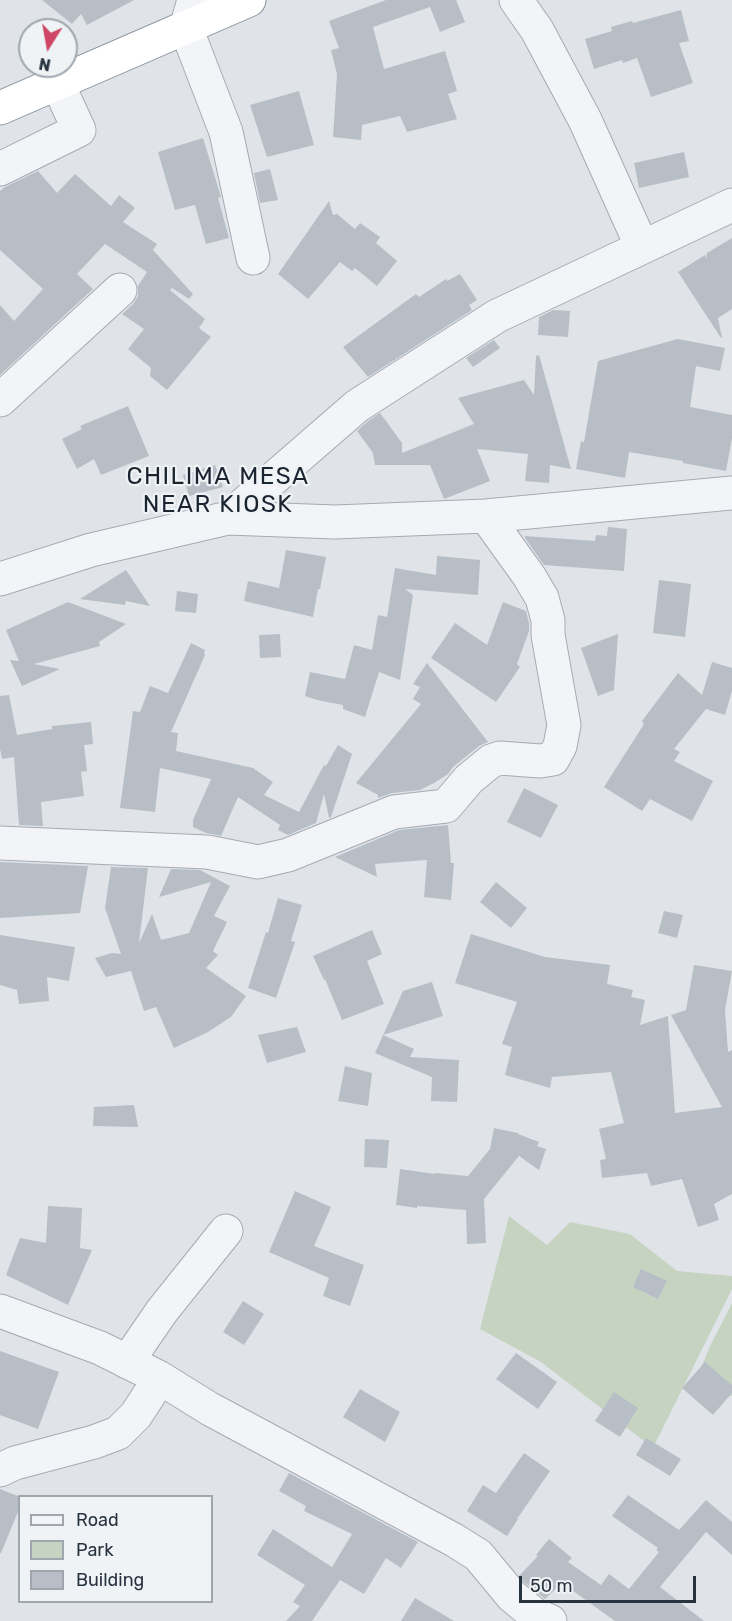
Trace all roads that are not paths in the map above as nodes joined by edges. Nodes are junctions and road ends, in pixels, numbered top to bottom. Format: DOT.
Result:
graph roads {
  1 [pos="249,0"];
  2 [pos="516,0"];
  3 [pos="190,14"];
  4 [pos="57,82"];
  5 [pos="0,108"];
  6 [pos="0,169"];
  7 [pos="732,205"];
  8 [pos="642,247"];
  9 [pos="253,258"];
  10 [pos="120,290"];
  11 [pos="0,400"];
  12 [pos="732,493"];
  13 [pos="486,516"];
  14 [pos="228,518"];
  15 [pos="0,579"];
  16 [pos="0,843"];
  17 [pos="226,1231"];
  18 [pos="0,1311"];
  19 [pos="127,1362"];
  20 [pos="160,1378"];
  21 [pos="0,1470"];
  22 [pos="540,1619"];
  1 -- 3 [label="highway"];
  2 -- 8 [label="street"];
  3 -- 4 [label="highway"];
  3 -- 9 [label="street"];
  4 -- 5 [label="highway"];
  4 -- 6 [label="street"];
  7 -- 8 [label="street"];
  8 -- 14 [label="street"];
  10 -- 11 [label="street"];
  12 -- 13 [label="street"];
  13 -- 14 [label="street"];
  13 -- 16 [label="street"];
  14 -- 15 [label="street"];
  17 -- 19 [label="street"];
  18 -- 19 [label="street"];
  19 -- 20 [label="street"];
  20 -- 21 [label="street"];
  20 -- 22 [label="street"];
}
